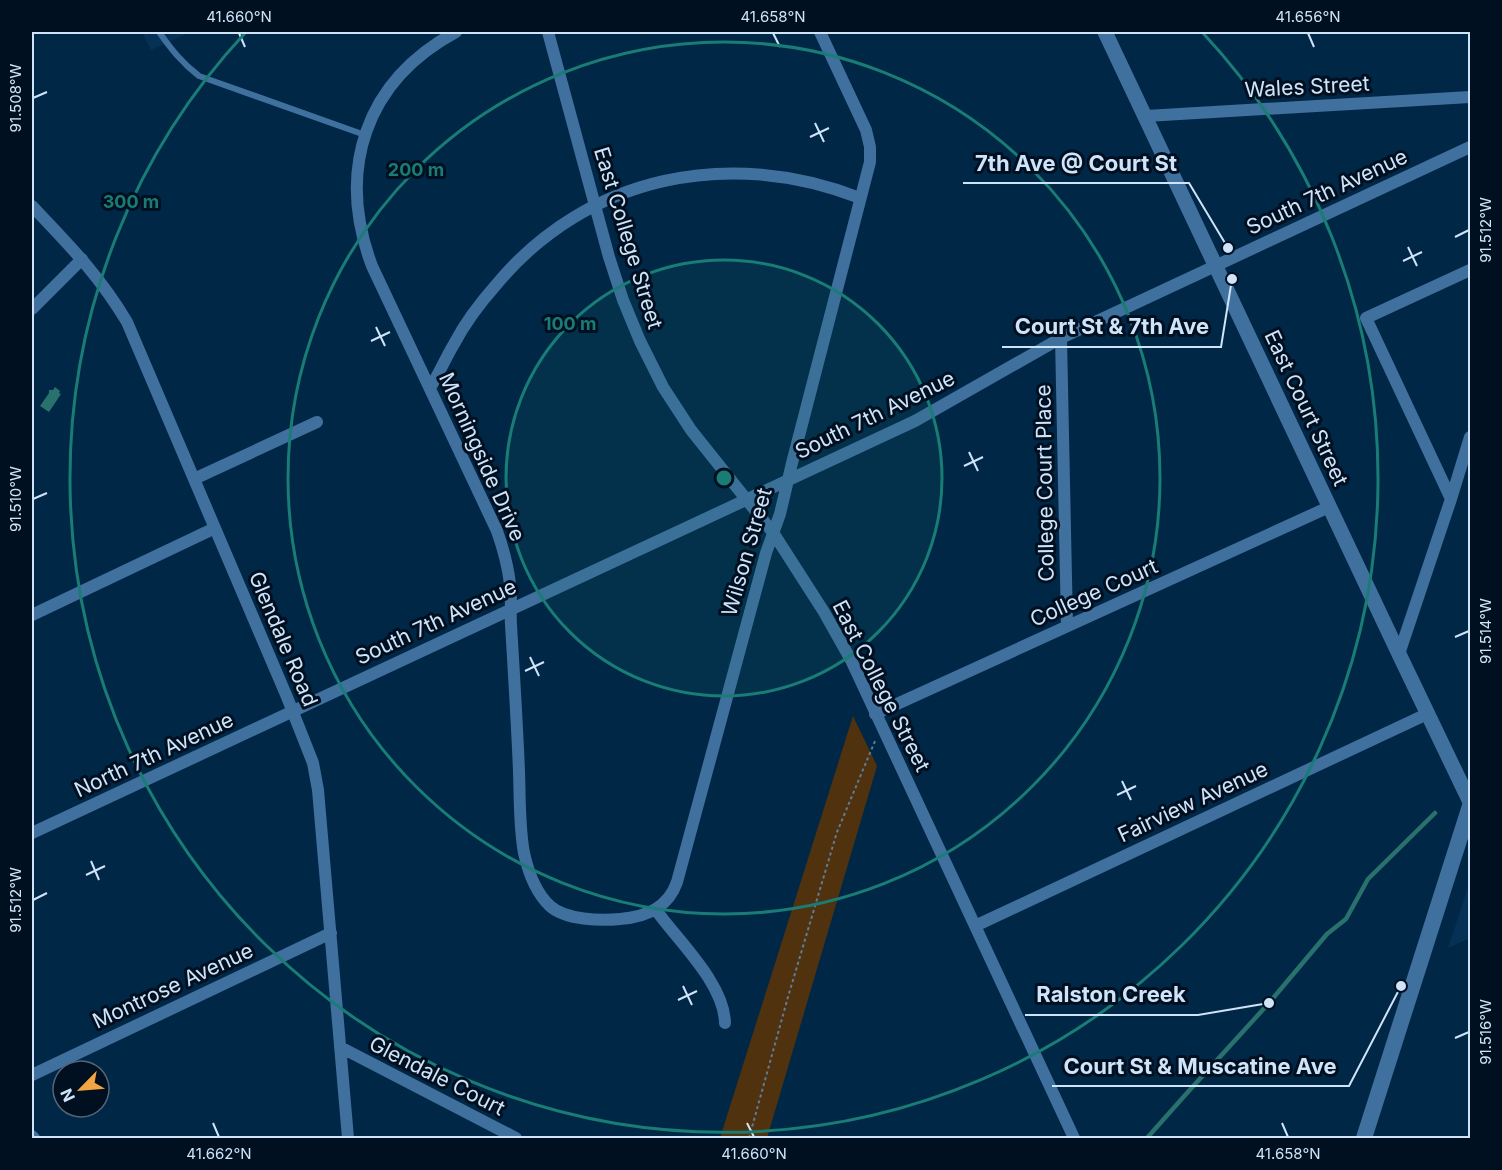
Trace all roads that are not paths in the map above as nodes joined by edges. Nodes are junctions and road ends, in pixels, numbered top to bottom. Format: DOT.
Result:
graph roads {
  1 [pos="159,32"];
  2 [pos="456,32"];
  3 [pos="548,32"];
  4 [pos="820,32"];
  5 [pos="1105,32"];
  6 [pos="1470,97"];
  7 [pos="1146,116"];
  8 [pos="366,135"];
  9 [pos="1470,147"];
  10 [pos="860,198"];
  11 [pos="595,204"];
  12 [pos="32,206"];
  13 [pos="82,259"];
  14 [pos="1215,266"];
  15 [pos="1470,270"];
  16 [pos="32,309"];
  17 [pos="1061,338"];
  18 [pos="430,388"];
  19 [pos="317,422"];
  20 [pos="1470,437"];
  21 [pos="194,479"];
  22 [pos="788,479"];
  23 [pos="745,499"];
  24 [pos="1451,499"];
  25 [pos="1329,507"];
  26 [pos="215,528"];
  27 [pos="774,534"];
  28 [pos="510,609"];
  29 [pos="32,615"];
  30 [pos="1067,626"];
  31 [pos="1399,654"];
  32 [pos="293,712"];
  33 [pos="874,714"];
  34 [pos="1427,714"];
  35 [pos="1470,804"];
  36 [pos="32,833"];
  37 [pos="656,910"];
  38 [pos="975,926"];
  39 [pos="330,933"];
  40 [pos="725,1023"];
  41 [pos="340,1047"];
  42 [pos="32,1075"];
  43 [pos="348,1138"];
  44 [pos="516,1138"];
  45 [pos="1074,1138"];
  46 [pos="1364,1138"];
  1 -- 8 [label="lane"];
  2 -- 8 [label="street, Morningside Drive"];
  3 -- 11 [label="street, East College Street"];
  4 -- 10 [label="street, Wilson Street"];
  5 -- 7 [label="street, East Court Street"];
  6 -- 7 [label="street, Wales Street"];
  7 -- 14 [label="street, East Court Street"];
  8 -- 18 [label="street, Morningside Drive"];
  9 -- 14 [label="street, South 7th Avenue"];
  10 -- 11 [label="street"];
  10 -- 22 [label="street, Wilson Street"];
  11 -- 18 [label="street"];
  11 -- 23 [label="street, East College Street"];
  12 -- 13 [label="street, Glendale Road"];
  13 -- 16 [label="street"];
  13 -- 21 [label="street, Glendale Road"];
  14 -- 17 [label="street, South 7th Avenue"];
  14 -- 25 [label="street, East Court Street"];
  15 -- 24 [label="street"];
  17 -- 22 [label="street, South 7th Avenue"];
  17 -- 30 [label="street, College Court Place"];
  18 -- 28 [label="street, Morningside Drive"];
  19 -- 21 [label="street"];
  20 -- 24 [label="street"];
  21 -- 26 [label="street, Glendale Road"];
  22 -- 23 [label="street, South 7th Avenue"];
  22 -- 27 [label="street, Wilson Street"];
  23 -- 27 [label="street, East College Street"];
  23 -- 28 [label="street, South 7th Avenue"];
  24 -- 31 [label="street"];
  25 -- 30 [label="street, College Court"];
  25 -- 31 [label="street, East Court Street"];
  26 -- 29 [label="street"];
  26 -- 32 [label="street, Glendale Road"];
  27 -- 33 [label="street, East College Street"];
  27 -- 37 [label="street, Wilson Street"];
  28 -- 32 [label="street, South 7th Avenue"];
  28 -- 37 [label="street, Morningside Drive"];
  30 -- 33 [label="street, College Court"];
  31 -- 34 [label="street, East Court Street"];
  32 -- 36 [label="street, North 7th Avenue"];
  32 -- 39 [label="street, Glendale Road"];
  33 -- 38 [label="street, East College Street"];
  34 -- 35 [label="street, East Court Street"];
  34 -- 38 [label="street, Fairview Avenue"];
  35 -- 46 [label="main road"];
  37 -- 40 [label="street"];
  38 -- 45 [label="street, East College Street"];
  39 -- 41 [label="street, Glendale Road"];
  39 -- 42 [label="street, Montrose Avenue"];
  41 -- 43 [label="street, Glendale Road"];
  41 -- 44 [label="street, Glendale Court"];
}
